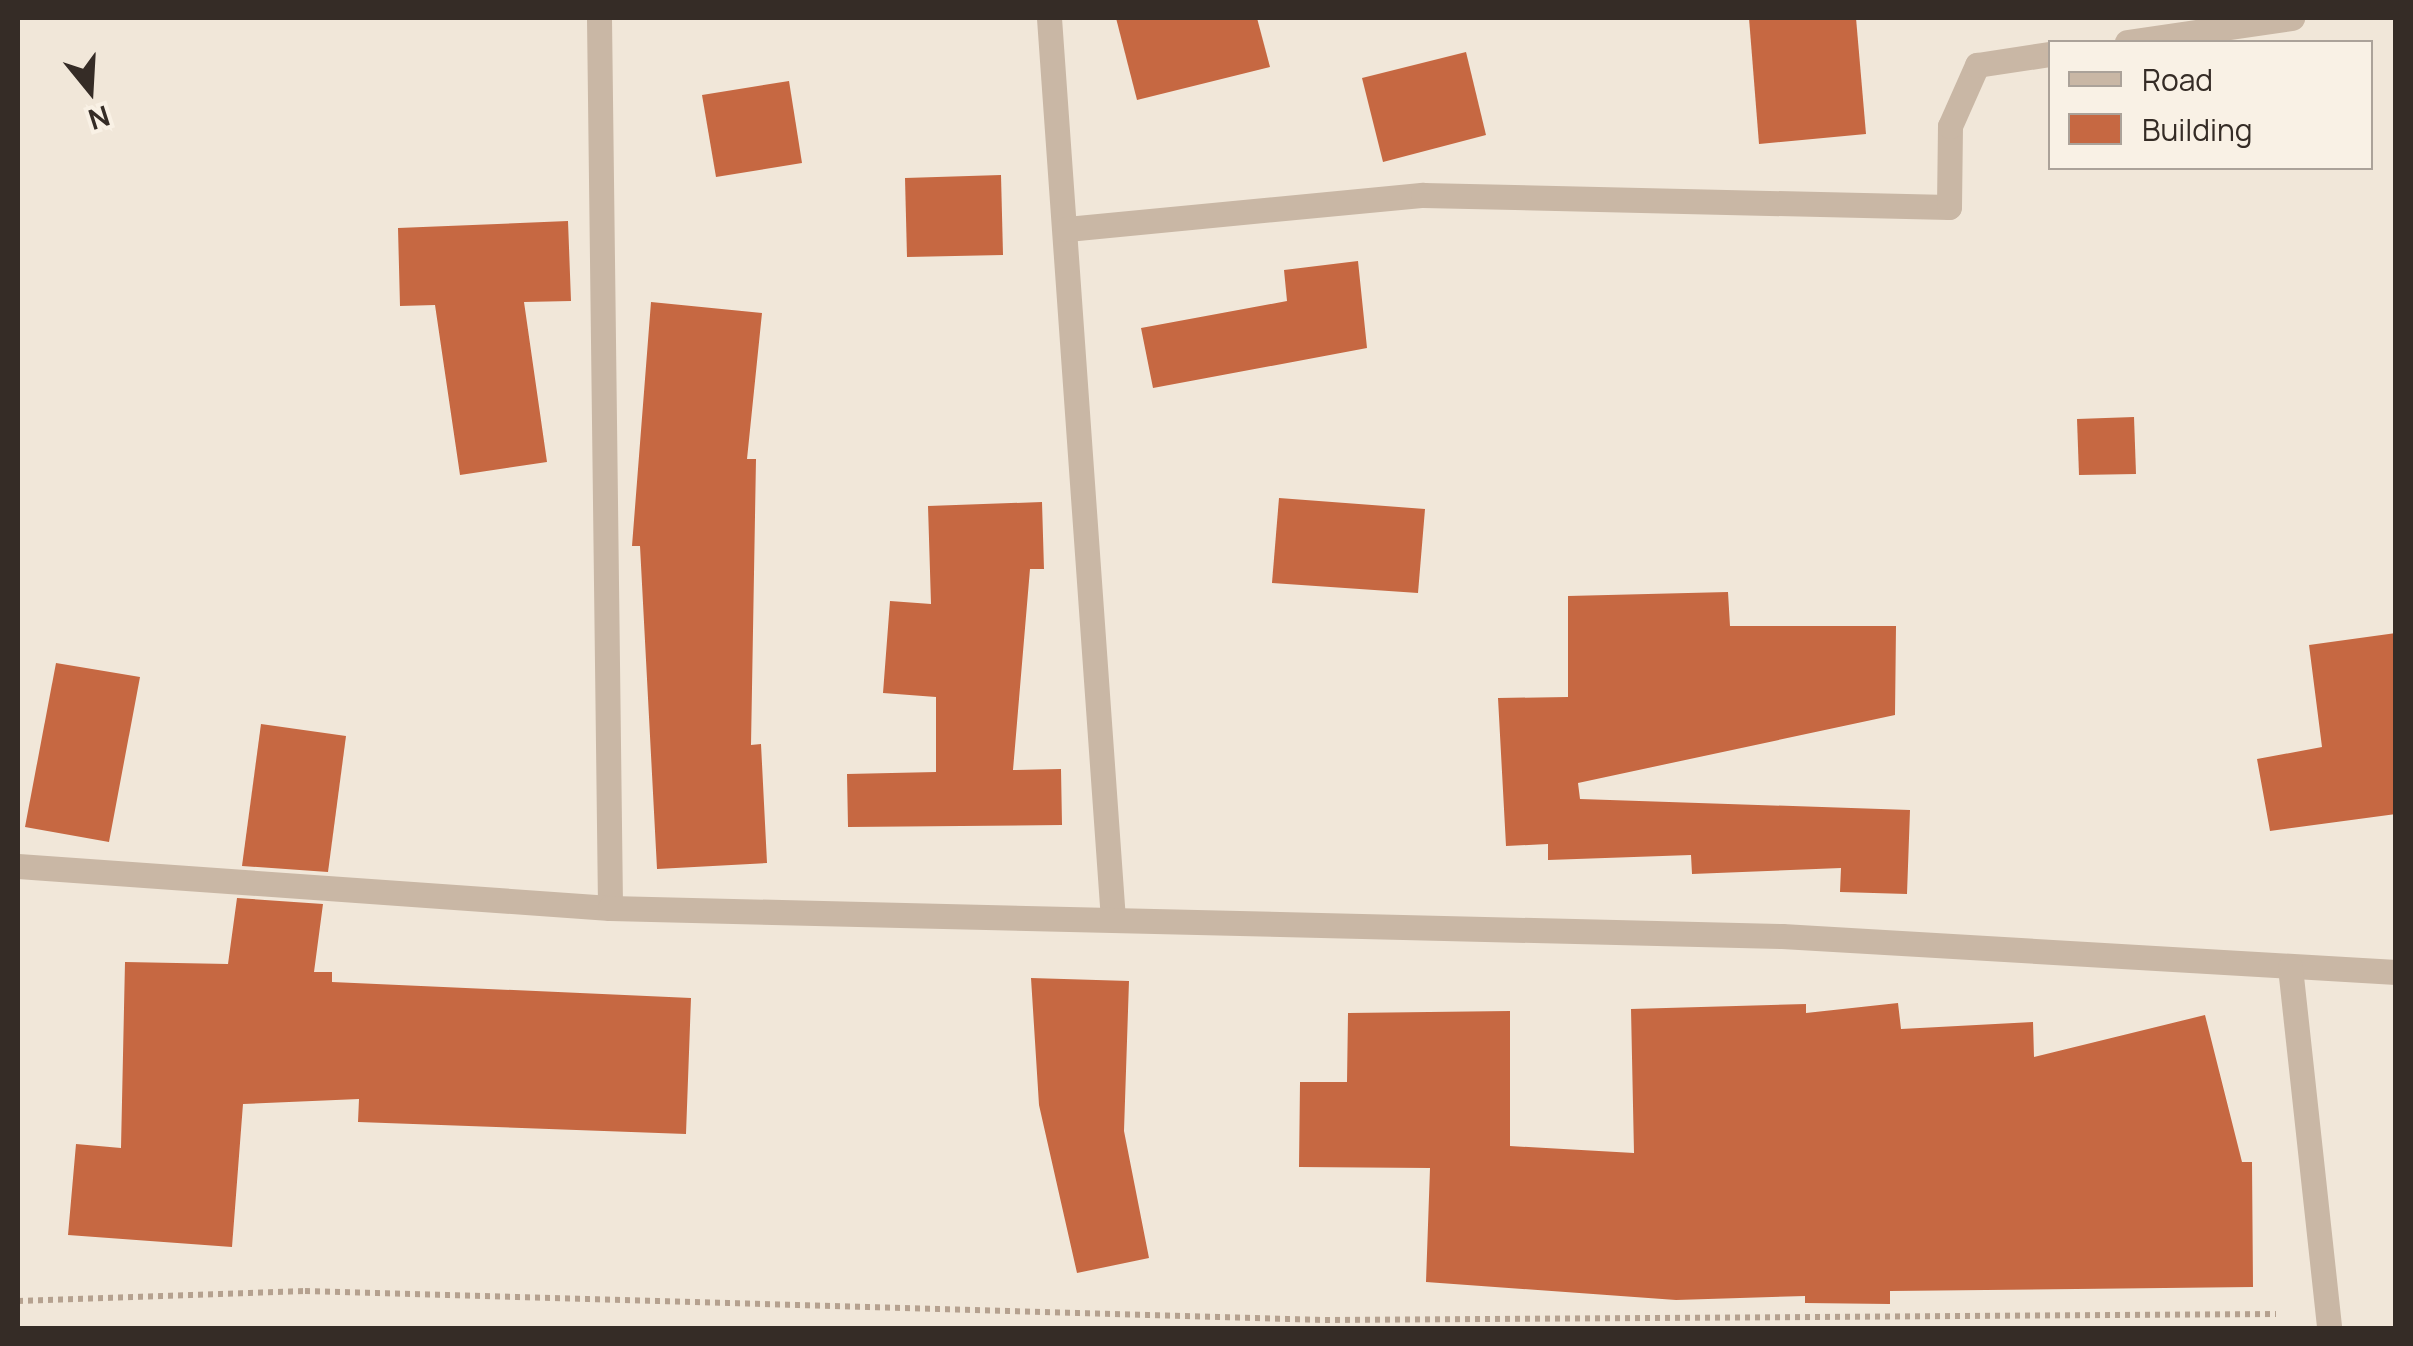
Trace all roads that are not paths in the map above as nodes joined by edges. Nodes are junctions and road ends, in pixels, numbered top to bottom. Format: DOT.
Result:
graph roads {
  1 [pos="600,18"];
  2 [pos="1048,18"];
  3 [pos="2292,18"];
  4 [pos="2141,40"];
  5 [pos="2048,54"];
  6 [pos="1066,229"];
  7 [pos="18,866"];
  8 [pos="610,908"];
  9 [pos="1112,918"];
  10 [pos="2290,966"];
  11 [pos="2396,972"];
  12 [pos="2328,1321"];
  1 -- 8 [label="street"];
  2 -- 6 [label="street"];
  3 -- 4 [label="street"];
  5 -- 6 [label="street"];
  6 -- 9 [label="street"];
  7 -- 8 [label="street"];
  8 -- 9 [label="street"];
  9 -- 10 [label="street"];
  10 -- 11 [label="street"];
  10 -- 12 [label="street"];
}
